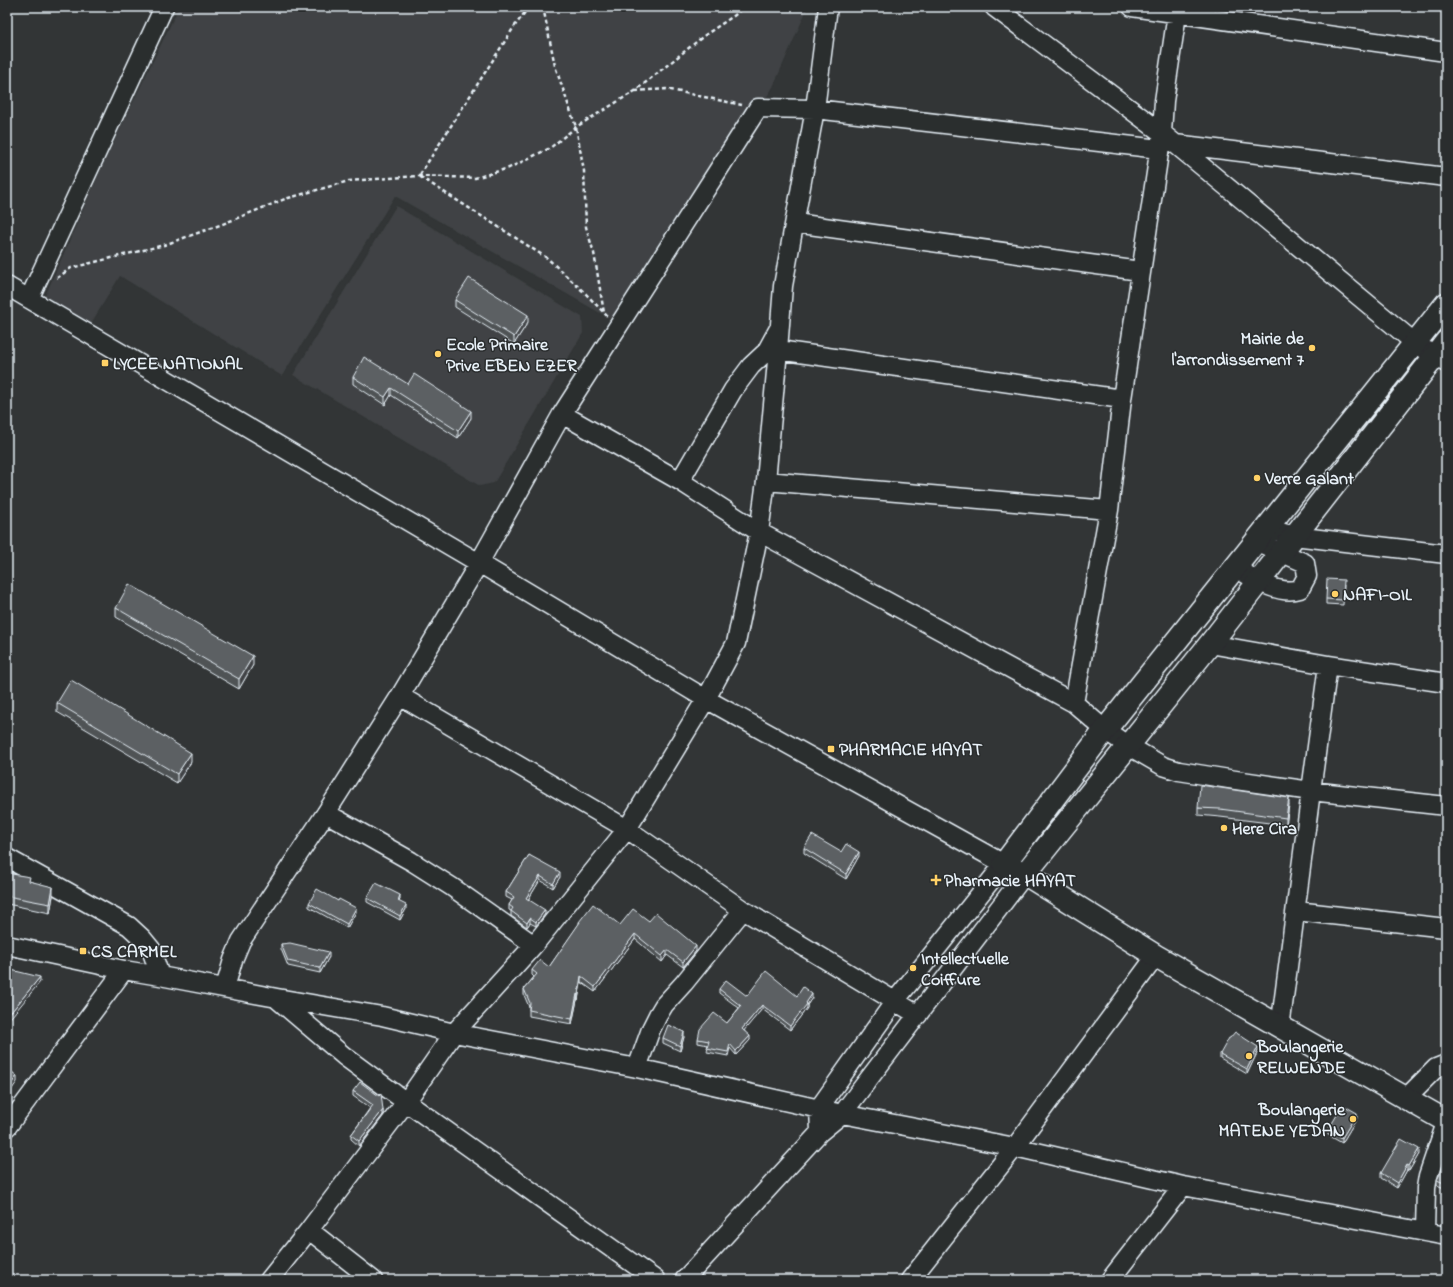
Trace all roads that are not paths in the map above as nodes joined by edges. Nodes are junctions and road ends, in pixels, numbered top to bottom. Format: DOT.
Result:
graph roads {
  1 [pos="164,7"];
  2 [pos="828,7"];
  3 [pos="994,7"];
  4 [pos="1132,7"];
  5 [pos="1178,10"];
  6 [pos="1446,52"];
  7 [pos="815,109"];
  8 [pos="1165,142"];
  9 [pos="1446,177"];
  10 [pos="795,223"];
  11 [pos="1140,271"];
  12 [pos="7,286"];
  13 [pos="29,299"];
  14 [pos="1446,304"];
  15 [pos="779,329"];
  16 [pos="1415,342"];
  17 [pos="778,350"];
  18 [pos="1442,354"];
  19 [pos="1122,399"];
  20 [pos="562,414"];
  21 [pos="680,481"];
  22 [pos="766,481"];
  23 [pos="1109,510"];
  24 [pos="759,532"];
  25 [pos="1260,535"];
  26 [pos="1288,544"];
  27 [pos="1446,554"];
  28 [pos="479,562"];
  29 [pos="1234,567"];
  30 [pos="1258,582"];
  31 [pos="1210,644"];
  32 [pos="1328,665"];
  33 [pos="1446,683"];
  34 [pos="400,696"];
  35 [pos="706,699"];
  36 [pos="1074,703"];
  37 [pos="1106,730"];
  38 [pos="1127,745"];
  39 [pos="1311,791"];
  40 [pos="1446,806"];
  41 [pos="326,813"];
  42 [pos="627,829"];
  43 [pos="7,858"];
  44 [pos="1004,864"];
  45 [pos="1025,874"];
  46 [pos="743,910"];
  47 [pos="1296,911"];
  48 [pos="1446,928"];
  49 [pos="7,945"];
  50 [pos="534,945"];
  51 [pos="1156,956"];
  52 [pos="124,970"];
  53 [pos="160,976"];
  54 [pos="224,988"];
  55 [pos="277,998"];
  56 [pos="895,1001"];
  57 [pos="918,1015"];
  58 [pos="1280,1028"];
  59 [pos="454,1033"];
  60 [pos="1446,1064"];
  61 [pos="637,1068"];
  62 [pos="1406,1098"];
  63 [pos="406,1102"];
  64 [pos="819,1108"];
  65 [pos="842,1114"];
  66 [pos="1446,1122"];
  67 [pos="7,1127"];
  68 [pos="820,1132"];
  69 [pos="1015,1147"];
  70 [pos="1182,1186"];
  71 [pos="309,1230"];
  72 [pos="1425,1232"];
  73 [pos="1446,1236"];
  74 [pos="268,1280"];
  75 [pos="373,1280"];
  76 [pos="656,1280"];
  77 [pos="684,1280"];
  78 [pos="910,1280"];
  79 [pos="1110,1280"];
  1 -- 13 [label="street"];
  2 -- 7 [label="street"];
  3 -- 8 [label="street"];
  4 -- 5 [label="street"];
  5 -- 6 [label="street"];
  5 -- 8 [label="street"];
  7 -- 8 [label="street"];
  7 -- 10 [label="street"];
  7 -- 20 [label="street"];
  8 -- 9 [label="street"];
  8 -- 11 [label="street"];
  8 -- 16 [label="street"];
  10 -- 11 [label="street"];
  10 -- 15 [label="street"];
  11 -- 19 [label="street"];
  12 -- 13 [label="street"];
  13 -- 28 [label="street"];
  14 -- 16 [label="main road"];
  15 -- 17 [label="street"];
  15 -- 21 [label="street"];
  16 -- 18 [label="street"];
  16 -- 25 [label="main road"];
  17 -- 19 [label="street"];
  17 -- 22 [label="street"];
  18 -- 26 [label="main road"];
  19 -- 23 [label="street"];
  20 -- 21 [label="street"];
  20 -- 28 [label="street"];
  21 -- 24 [label="street"];
  22 -- 23 [label="street"];
  22 -- 24 [label="street"];
  23 -- 36 [label="street"];
  24 -- 35 [label="street"];
  24 -- 36 [label="street"];
  25 -- 26 [label="street"];
  25 -- 29 [label="main road"];
  26 -- 27 [label="street"];
  26 -- 30 [label="main road"];
  26 -- 30 [label="street"];
  28 -- 34 [label="street"];
  28 -- 35 [label="street"];
  29 -- 30 [label="street"];
  29 -- 37 [label="main road"];
  30 -- 31 [label="main road"];
  31 -- 32 [label="street"];
  31 -- 38 [label="main road"];
  32 -- 33 [label="street"];
  32 -- 39 [label="street"];
  34 -- 41 [label="street"];
  34 -- 42 [label="street"];
  35 -- 42 [label="street"];
  35 -- 44 [label="street"];
  36 -- 37 [label="street"];
  37 -- 38 [label="street"];
  37 -- 44 [label="main road"];
  38 -- 39 [label="street"];
  38 -- 45 [label="main road"];
  39 -- 40 [label="street"];
  39 -- 47 [label="street"];
  41 -- 50 [label="street"];
  41 -- 54 [label="street"];
  42 -- 46 [label="street"];
  42 -- 50 [label="street"];
  43 -- 53 [label="street"];
  44 -- 45 [label="main road"];
  44 -- 56 [label="street"];
  45 -- 51 [label="main road"];
  45 -- 57 [label="street"];
  46 -- 56 [label="street"];
  46 -- 61 [label="street"];
  47 -- 48 [label="street"];
  47 -- 58 [label="street"];
  49 -- 52 [label="street"];
  50 -- 59 [label="street"];
  51 -- 58 [label="main road"];
  51 -- 69 [label="street"];
  52 -- 53 [label="street"];
  52 -- 67 [label="street"];
  53 -- 54 [label="street"];
  54 -- 55 [label="street"];
  55 -- 59 [label="street"];
  55 -- 63 [label="street"];
  56 -- 57 [label="street"];
  56 -- 64 [label="street"];
  57 -- 65 [label="street"];
  58 -- 62 [label="main road"];
  59 -- 61 [label="street"];
  59 -- 63 [label="street"];
  60 -- 62 [label="street"];
  61 -- 64 [label="street"];
  62 -- 66 [label="main road"];
  63 -- 71 [label="street"];
  63 -- 76 [label="street"];
  64 -- 65 [label="street"];
  64 -- 68 [label="street"];
  65 -- 68 [label="street"];
  65 -- 69 [label="street"];
  66 -- 72 [label="street"];
  68 -- 77 [label="street"];
  69 -- 70 [label="street"];
  69 -- 78 [label="street"];
  70 -- 72 [label="street"];
  70 -- 79 [label="street"];
  71 -- 74 [label="street"];
  71 -- 75 [label="street"];
  72 -- 73 [label="street"];
}
